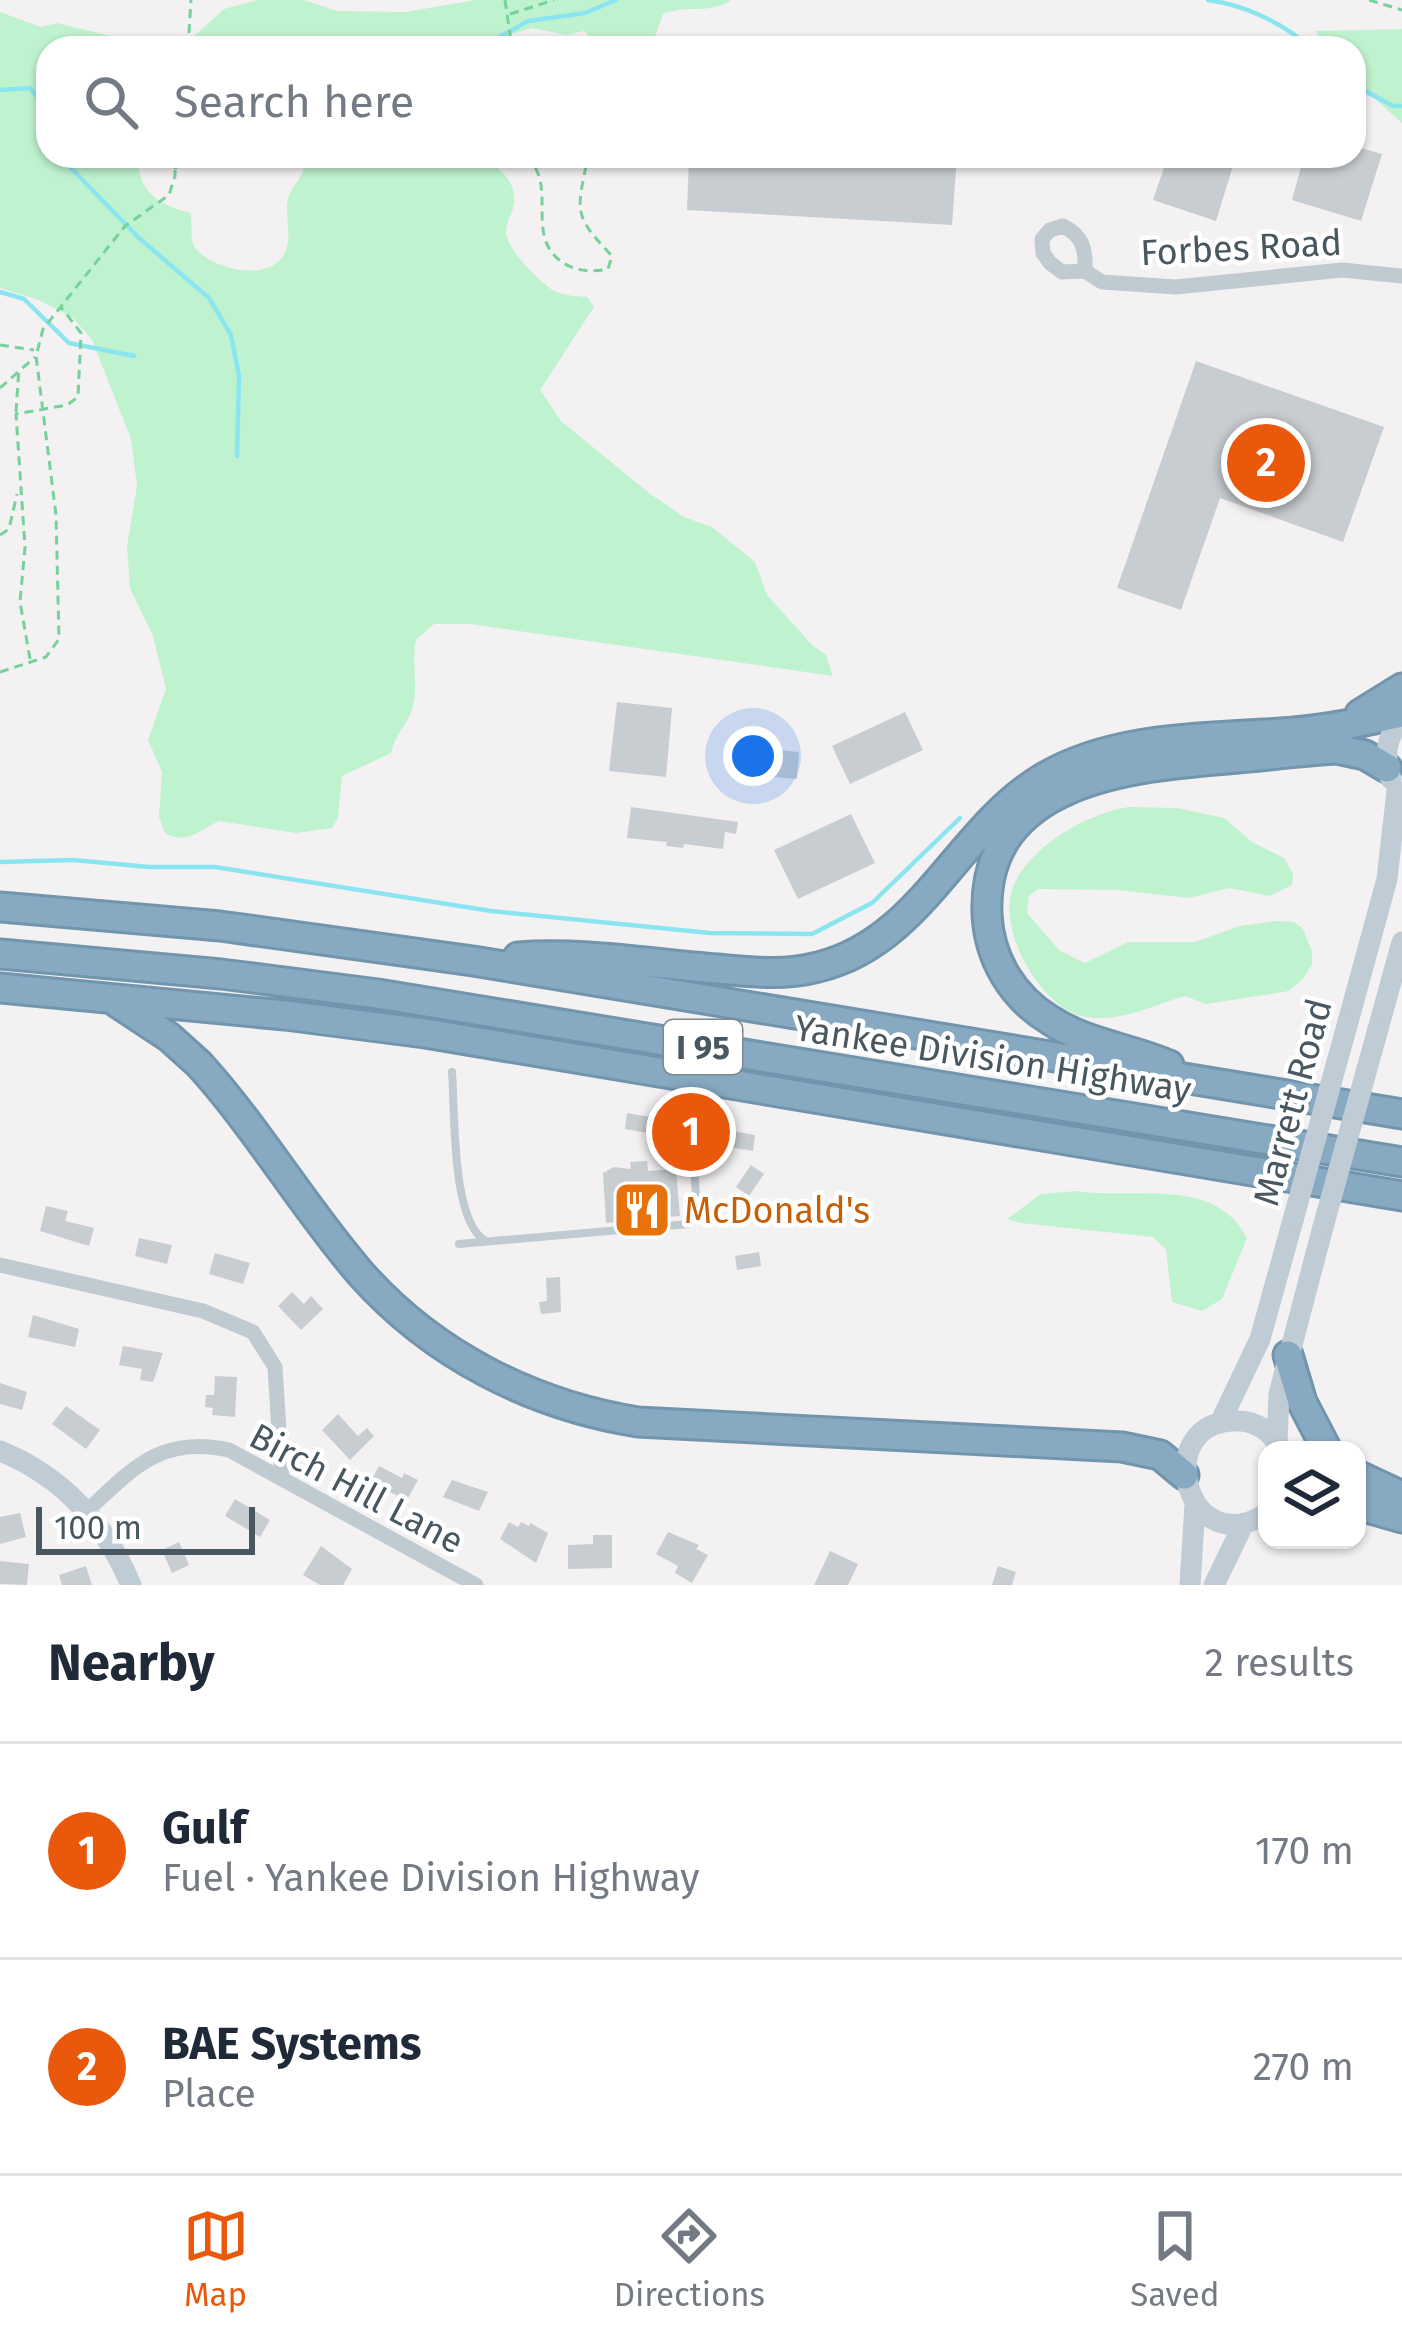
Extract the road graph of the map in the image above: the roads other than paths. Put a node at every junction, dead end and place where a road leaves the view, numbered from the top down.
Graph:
1 (1085, 271) dead end
2 (1402, 276) edge
3 (1402, 688) edge
4 (1402, 716) edge
5 (1324, 729) junction
6 (1396, 785) edge
7 (0, 907) edge
8 (1402, 942) edge
9 (0, 954) edge
10 (473, 961) junction
11 (0, 988) edge
12 (107, 997) junction
13 (452, 1072) dead end
14 (1206, 1082) junction
15 (1402, 1114) edge
16 (693, 1150) dead end
17 (1402, 1162) edge
18 (1402, 1196) edge
19 (491, 1241) junction
20 (459, 1244) dead end
21 (0, 1265) edge
22 (1288, 1355) junction
23 (1220, 1423) junction
24 (1274, 1441) edge
25 (1280, 1441) edge
26 (1322, 1441) edge
27 (0, 1451) edge
28 (1184, 1475) junction
29 (282, 1479) junction
30 (1366, 1479) edge
31 (1402, 1496) edge
32 (1195, 1504) junction
33 (1366, 1508) edge
34 (87, 1510) junction
35 (1258, 1517) edge
36 (1402, 1518) edge
37 (1244, 1523) junction
38 (131, 1585) edge
39 (476, 1585) edge
40 (1190, 1585) edge
41 (1214, 1585) edge

1 - 2 street, Forbes Road
3 - 5 highway
4 - 5 highway
4 - 6 main road, Marrett Road
5 - 10 highway
6 - 14 highway
6 - 23 main road, Marrett Road, bridge
7 - 10 highway, Yankee Division Highway / I 95
8 - 22 main road, Marrett Road, bridge
9 - 17 highway, Yankee Division Highway / I 95
10 - 14 highway, Yankee Division Highway / I 95
11 - 12 highway
12 - 18 highway
12 - 28 highway
13 - 19 lane
14 - 15 highway, Yankee Division Highway / I 95
16 - 19 lane
19 - 20 lane
21 - 29 street
22 - 25 main road, Marrett Road
22 - 26 highway
23 - 24 main road
23 - 28 main road, Marrett Road
27 - 34 main road
28 - 32 main road
29 - 34 street, Birch Hill Lane
29 - 39 street, Birch Hill Lane
30 - 31 highway
32 - 37 main road
32 - 40 main road
33 - 36 highway
34 - 38 main road
35 - 37 main road
37 - 41 main road

